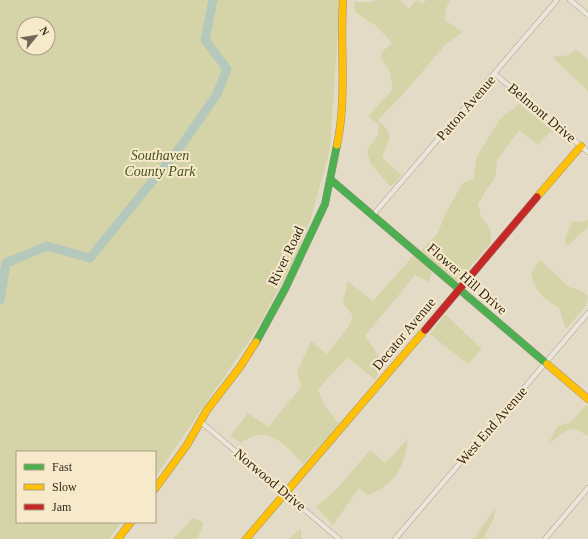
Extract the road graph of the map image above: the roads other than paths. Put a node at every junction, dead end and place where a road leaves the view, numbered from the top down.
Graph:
1 (343, 0) edge
2 (557, 0) edge
3 (570, 0) edge
4 (588, 15) edge
5 (495, 74) junction
6 (581, 146) junction
7 (588, 152) edge
8 (330, 179) junction
9 (373, 215) junction
10 (459, 289) junction
11 (588, 313) edge
12 (546, 363) junction
13 (588, 399) edge
14 (201, 422) junction
15 (156, 488) edge
16 (588, 488) edge
17 (286, 493) junction
18 (130, 523) edge
19 (118, 539) edge
20 (246, 539) edge
21 (340, 539) edge
22 (395, 539) edge
23 (544, 539) edge

1 - 8 street, River Road
2 - 5 street, Patton Avenue
3 - 4 street
5 - 6 street, Belmont Drive
5 - 9 street, Patton Avenue
6 - 7 street, Belmont Drive
6 - 10 street, Decator Avenue
8 - 9 street, Flower Hill Drive
8 - 14 street, River Road
9 - 10 street, Flower Hill Drive
10 - 12 street, Flower Hill Drive
10 - 17 street, Decator Avenue
11 - 12 street, West End Avenue
12 - 13 street, Flower Hill Drive
12 - 22 street, West End Avenue
14 - 15 street, River Road
14 - 17 street, Norwood Drive
16 - 23 street
17 - 20 street, Decator Avenue
17 - 21 street, Norwood Drive
18 - 19 street

